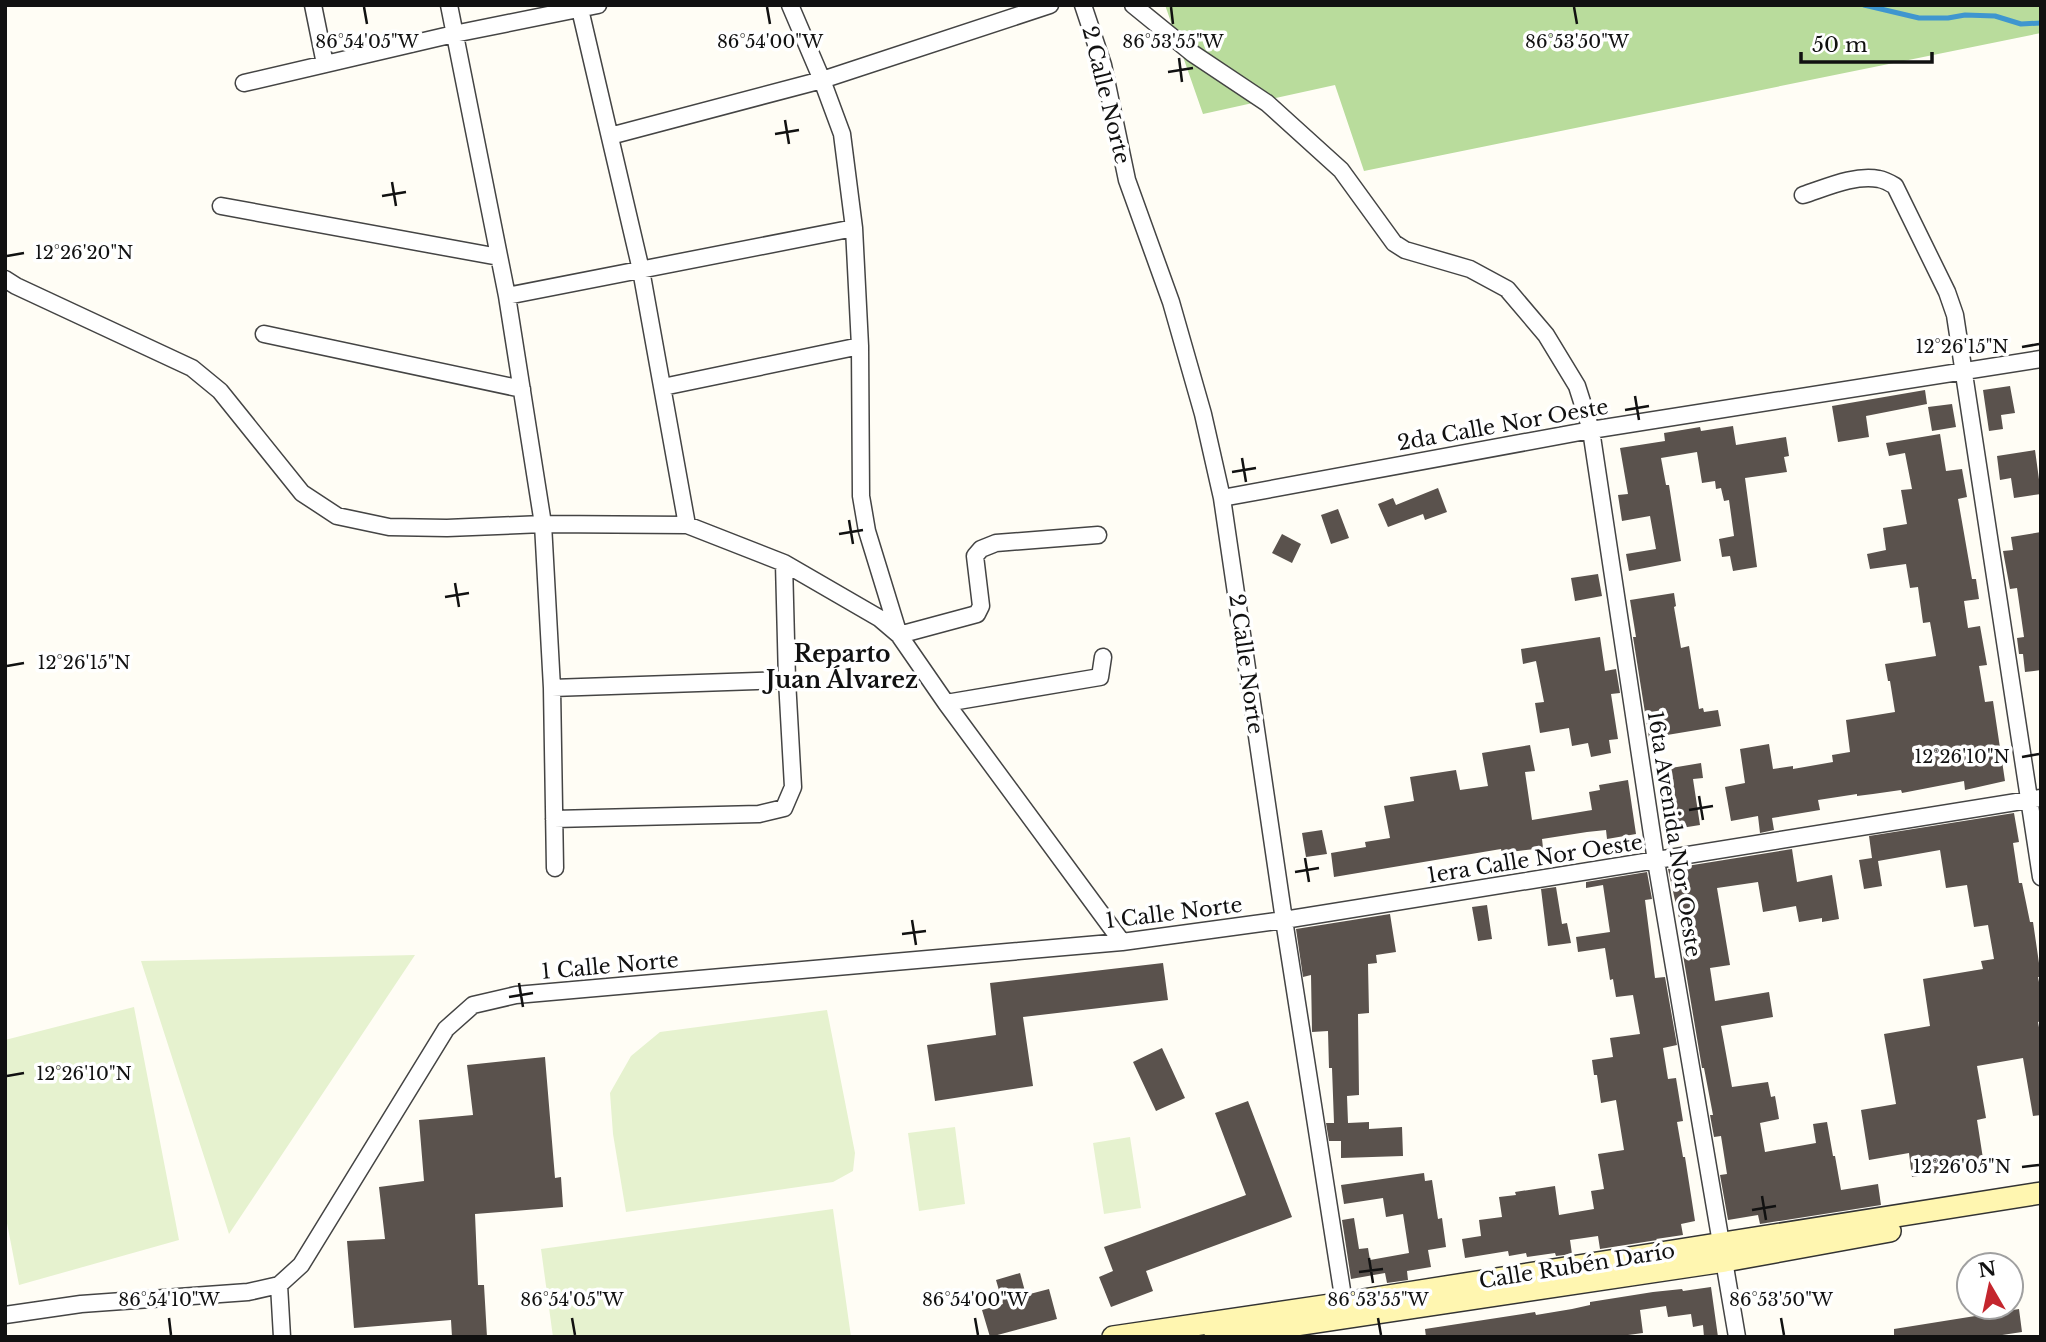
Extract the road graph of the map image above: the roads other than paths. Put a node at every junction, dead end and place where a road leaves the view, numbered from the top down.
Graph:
1 (313, 5) edge
2 (449, 5) edge
3 (598, 5) edge
4 (790, 5) edge
5 (1050, 5) edge
6 (1083, 5) edge
7 (1133, 5) edge
8 (579, 7) edge
9 (454, 34) junction
10 (324, 64) junction
11 (822, 80) junction
12 (244, 83) dead end
13 (610, 136) junction
14 (1803, 195) dead end
15 (221, 206) dead end
16 (854, 228) junction
17 (499, 257) junction
18 (641, 271) junction
19 (5, 279) edge
20 (507, 296) junction
21 (264, 334) dead end
22 (860, 346) junction
23 (2041, 359) edge
24 (1962, 371) junction
25 (663, 387) junction
26 (522, 389) junction
27 (1591, 430) junction
28 (1222, 498) junction
29 (543, 524) junction
30 (687, 524) junction
31 (1098, 535) dead end
32 (784, 563) junction
33 (899, 635) junction
34 (1103, 657) dead end
35 (786, 680) junction
36 (552, 688) junction
37 (946, 703) junction
38 (2035, 799) edge
39 (554, 819) junction
40 (1656, 861) junction
41 (555, 868) dead end
42 (2041, 877) edge
43 (1284, 920) junction
44 (1122, 942) junction
45 (2041, 1193) edge
46 (2041, 1206) edge
47 (1723, 1252) junction
48 (279, 1284) junction
49 (5, 1315) edge
50 (1347, 1319) edge
51 (282, 1337) edge
52 (1113, 1337) edge
53 (1214, 1337) edge
54 (1737, 1337) edge

1 - 10 street
2 - 9 street
3 - 8 street
4 - 11 street
5 - 11 street
6 - 28 street, 2 Calle Norte
7 - 27 street, 16ta Avenida Nor Oeste
8 - 9 street
8 - 13 street
9 - 10 street
9 - 17 street
10 - 12 street
11 - 13 street
11 - 16 street
13 - 18 street
14 - 24 street
15 - 17 street
16 - 18 street
16 - 22 street
17 - 20 street
18 - 20 street
18 - 25 street
19 - 29 street
20 - 26 street
21 - 26 street
22 - 25 street
22 - 33 street
23 - 24 street, 2da Calle Nor Oeste
24 - 27 street, 2da Calle Nor Oeste
24 - 38 street
25 - 30 street
26 - 29 street
27 - 28 street, 2da Calle Nor Oeste
27 - 40 street, 16ta Avenida Nor Oeste
28 - 43 street, 2 Calle Norte
29 - 30 street
29 - 36 street
30 - 32 street
31 - 33 street
32 - 33 street
32 - 35 street
33 - 37 street
34 - 37 street
35 - 36 street
35 - 39 street
36 - 39 street
37 - 44 street
38 - 40 street, 1era Calle Nor Oeste
38 - 42 street
39 - 41 street
40 - 43 street, 1era Calle Nor Oeste
40 - 47 street, 16ta Avenida Nor Oeste
43 - 44 street, 1 Calle Norte
43 - 50 street, 2 Calle Norte
44 - 48 street, 1 Calle Norte
45 - 47 street, Calle Rubén Darío
46 - 47 street, Calle Rubén Darío
47 - 50 street, Calle Rubén Darío
47 - 54 street, 16ta Avenida Nor Oeste
48 - 49 street
48 - 51 street
50 - 52 street, Calle Rubén Darío
50 - 53 street, Calle Rubén Darío

